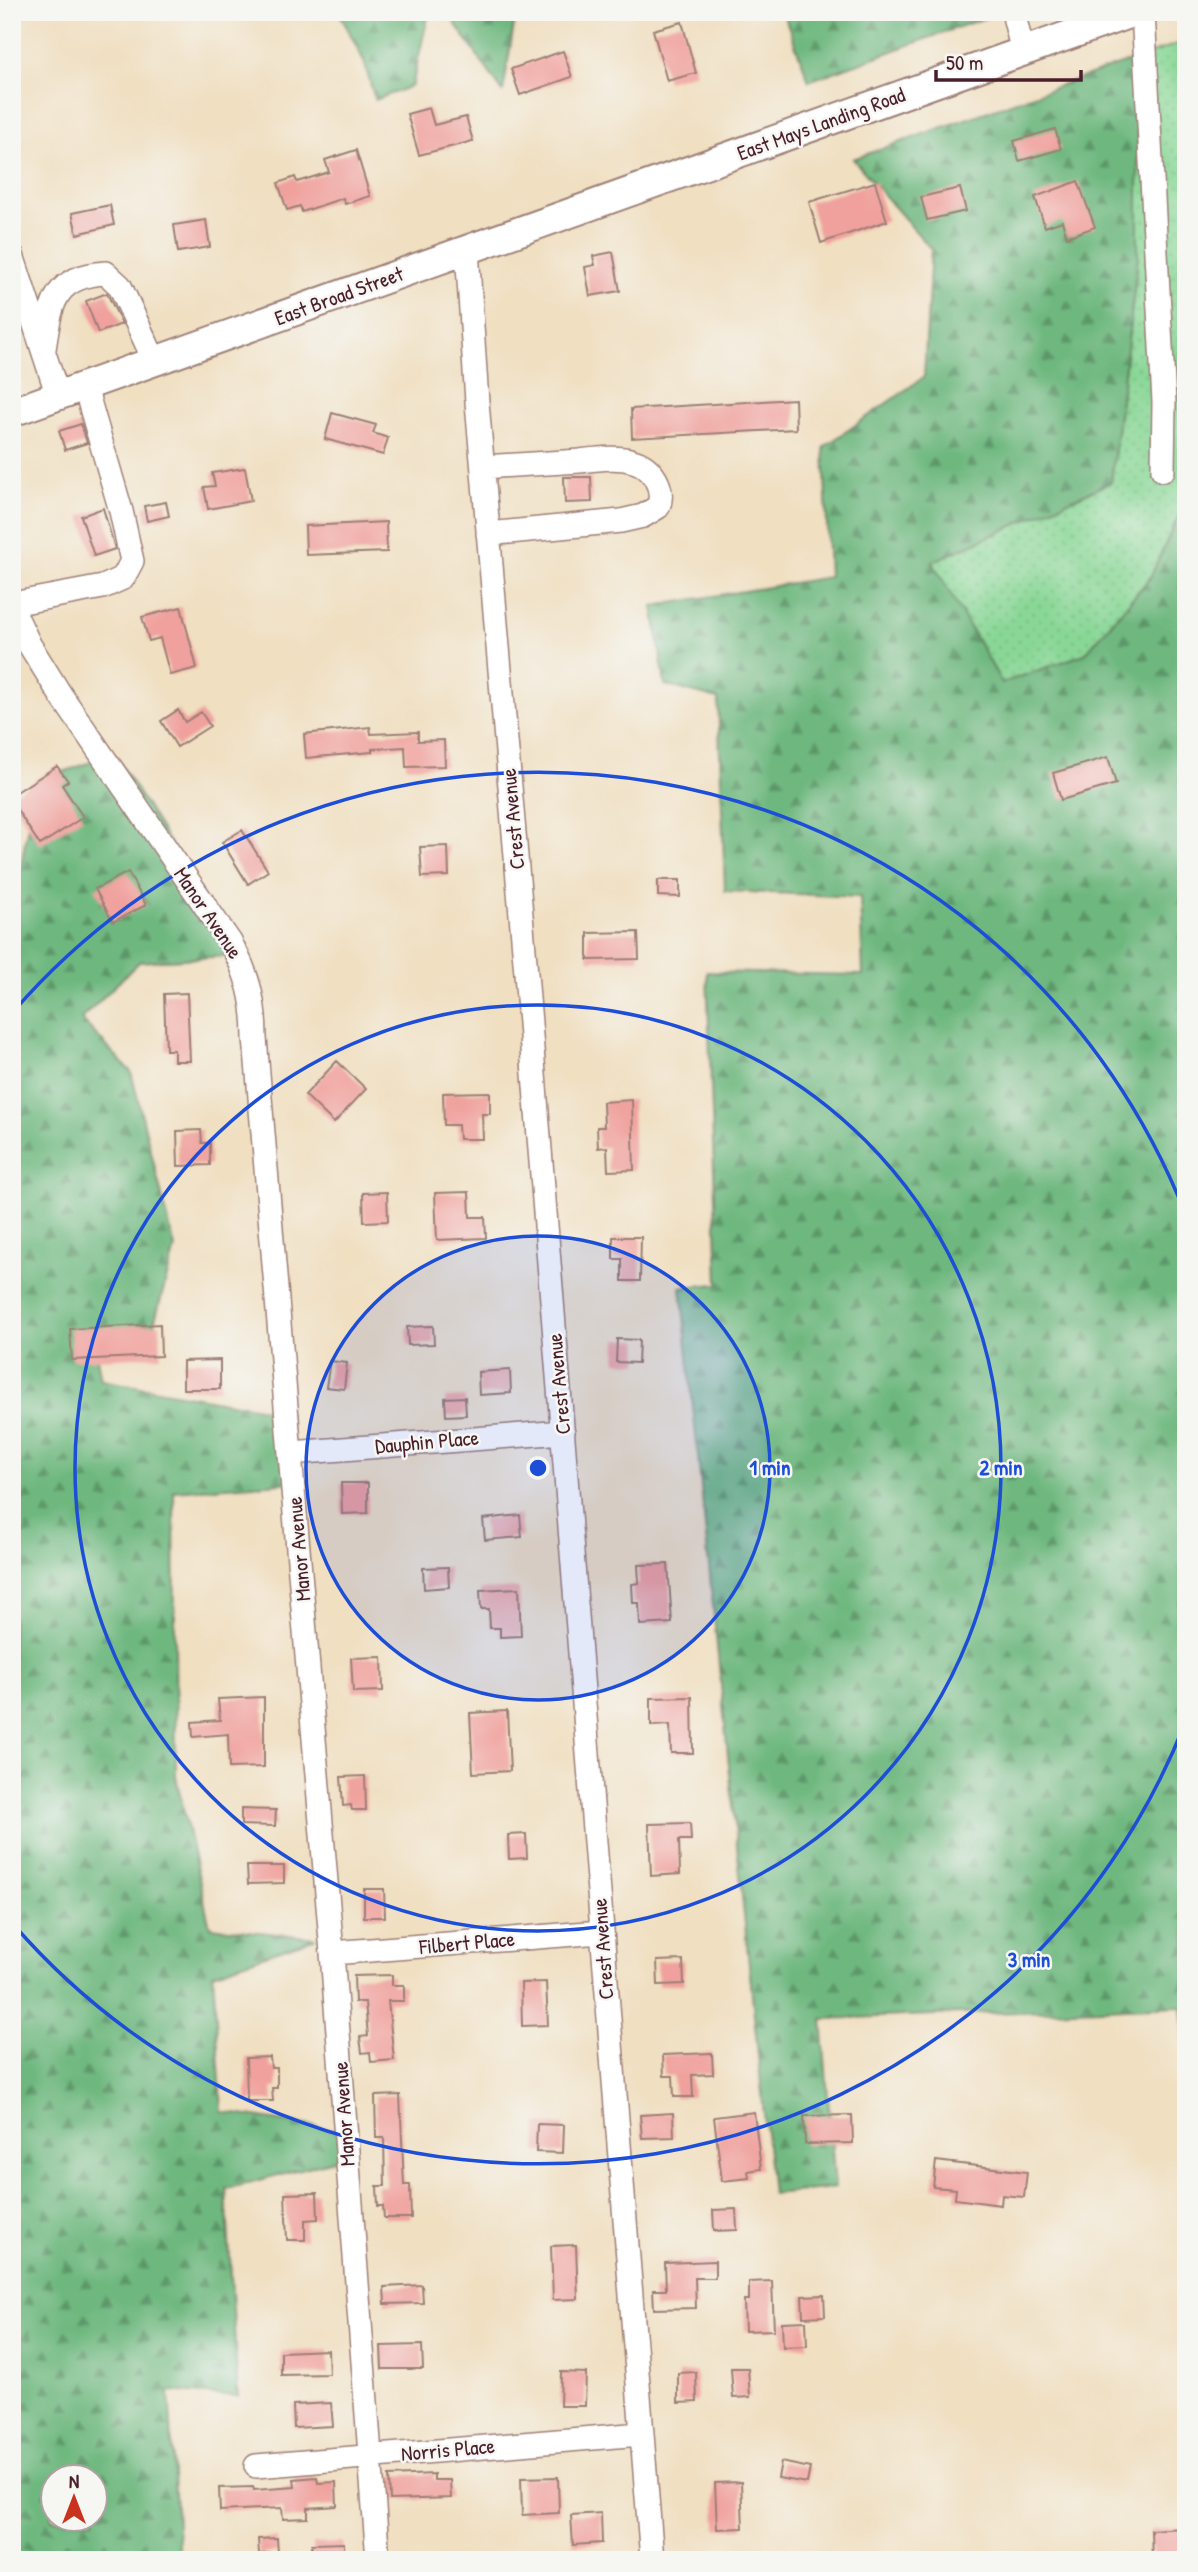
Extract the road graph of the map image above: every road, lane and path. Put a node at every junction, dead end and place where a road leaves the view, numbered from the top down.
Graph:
1 (1013, 12) edge
2 (1134, 12) edge
3 (1143, 12) edge
4 (1023, 52) junction
5 (666, 179) joint
6 (467, 250) junction
7 (12, 255) edge
8 (44, 349) junction
9 (155, 362) junction
10 (85, 387) junction
11 (58, 397) junction
12 (12, 412) edge
13 (483, 467) junction
14 (1163, 470) dead end
15 (488, 534) junction
16 (12, 606) edge
17 (563, 1432) junction
18 (291, 1453) junction
19 (601, 1932) junction
20 (332, 1953) junction
21 (641, 2434) junction
22 (370, 2457) junction
23 (256, 2466) dead end
24 (378, 2560) edge
25 (652, 2560) edge

1 - 4 street
2 - 4 main road, East Mays Landing Road
3 - 14 street
4 - 5 main road, East Mays Landing Road
5 - 6 main road, East Broad Street
6 - 9 main road, East Broad Street
6 - 13 street, Crest Avenue
7 - 8 street
8 - 9 street
8 - 11 street
9 - 10 main road, East Broad Street
10 - 11 main road, East Broad Street
10 - 16 street
11 - 12 main road, East Broad Street
13 - 15 street, Crest Avenue
13 - 15 street
15 - 17 street, Crest Avenue
16 - 18 street, Manor Avenue
17 - 18 street, Dauphin Place
17 - 19 street, Crest Avenue
18 - 20 street, Manor Avenue
19 - 20 street, Filbert Place
19 - 21 street, Crest Avenue
20 - 22 street, Manor Avenue
21 - 22 street, Norris Place
21 - 25 street, Crest Avenue
22 - 23 street, Norris Place
22 - 24 street, Manor Avenue

